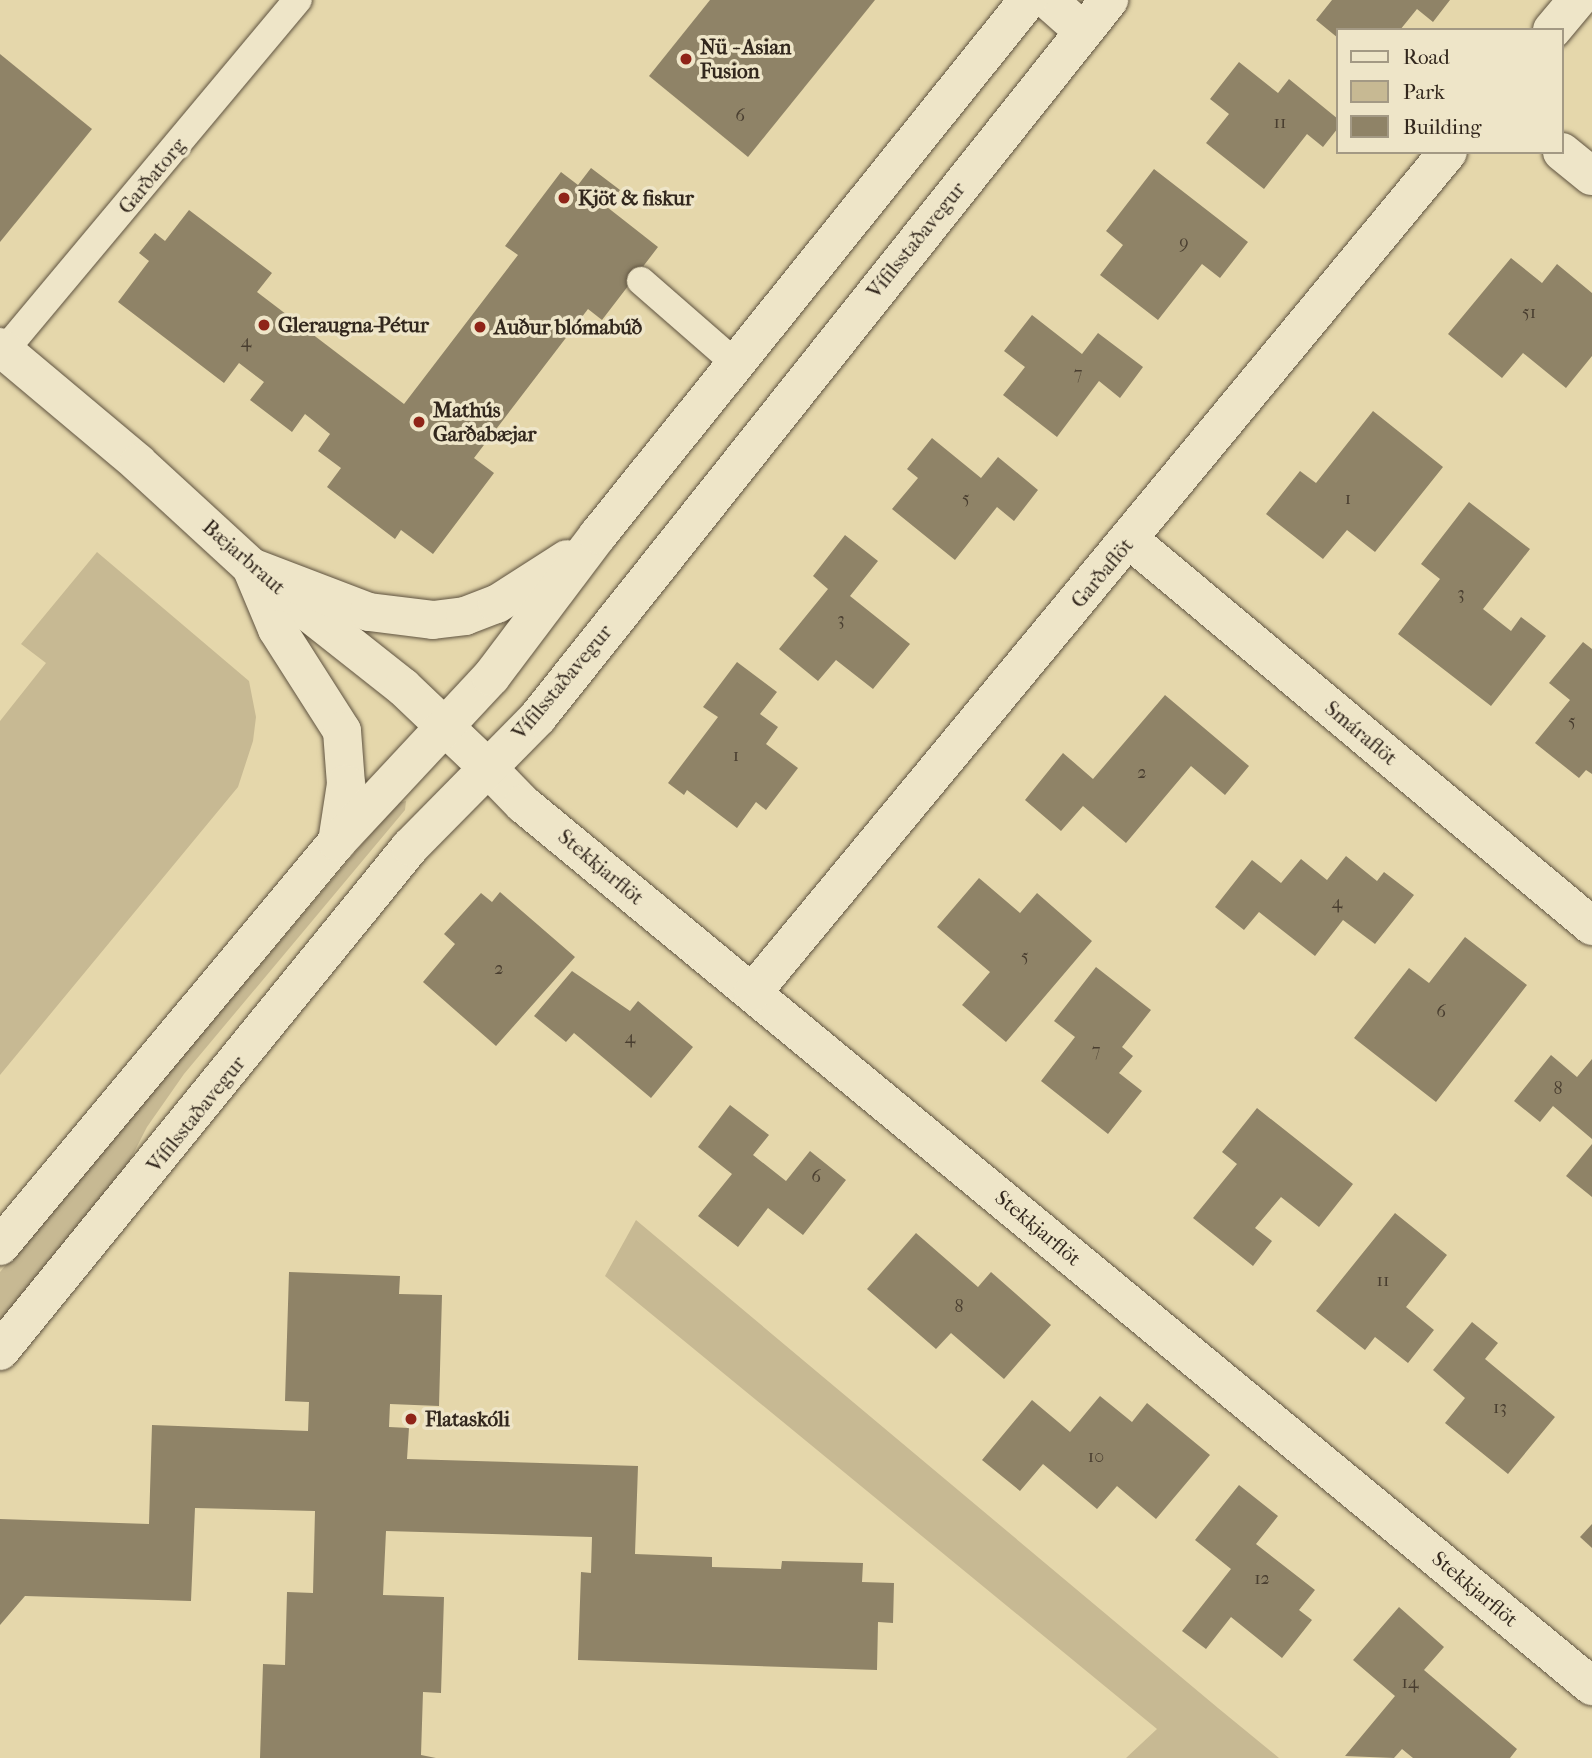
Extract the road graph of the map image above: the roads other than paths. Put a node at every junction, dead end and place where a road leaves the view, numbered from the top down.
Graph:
1 (298, 0) edge
2 (1028, 0) edge
3 (1048, 0) edge
4 (1109, 0) edge
5 (1577, 0) edge
6 (1584, 0) edge
7 (1592, 6) edge
8 (1554, 28) edge
9 (1083, 31) junction
10 (1446, 154) edge
11 (1564, 154) edge
12 (1592, 176) edge
13 (641, 281) dead end
14 (2, 349) edge
15 (736, 364) junction
16 (598, 536) junction
17 (1130, 540) junction
18 (251, 567) junction
19 (445, 725) junction
20 (487, 766) junction
21 (337, 842) junction
22 (1592, 926) edge
23 (753, 992) junction
24 (0, 1246) edge
25 (0, 1351) edge
26 (1592, 1686) edge

1 - 14 lane, Garðatorg
2 - 15 main road
3 - 9 main road
4 - 9 main road, Vífilsstaðavegur
5 - 8 main road
6 - 7 lane
9 - 20 main road, Vífilsstaðavegur
10 - 17 main road, Garðaflöt
11 - 12 main road
13 - 15 lane
14 - 18 main road, Bæjarbraut
15 - 16 main road
16 - 18 main road
16 - 19 main road
17 - 22 main road, Smáraflöt
17 - 23 main road, Garðaflöt
18 - 19 main road, Bæjarbraut
18 - 21 main road
19 - 20 main road, Bæjarbraut
19 - 21 main road
20 - 23 main road, Stekkjarflöt
20 - 25 main road, Vífilsstaðavegur
21 - 24 main road
23 - 26 main road, Stekkjarflöt

